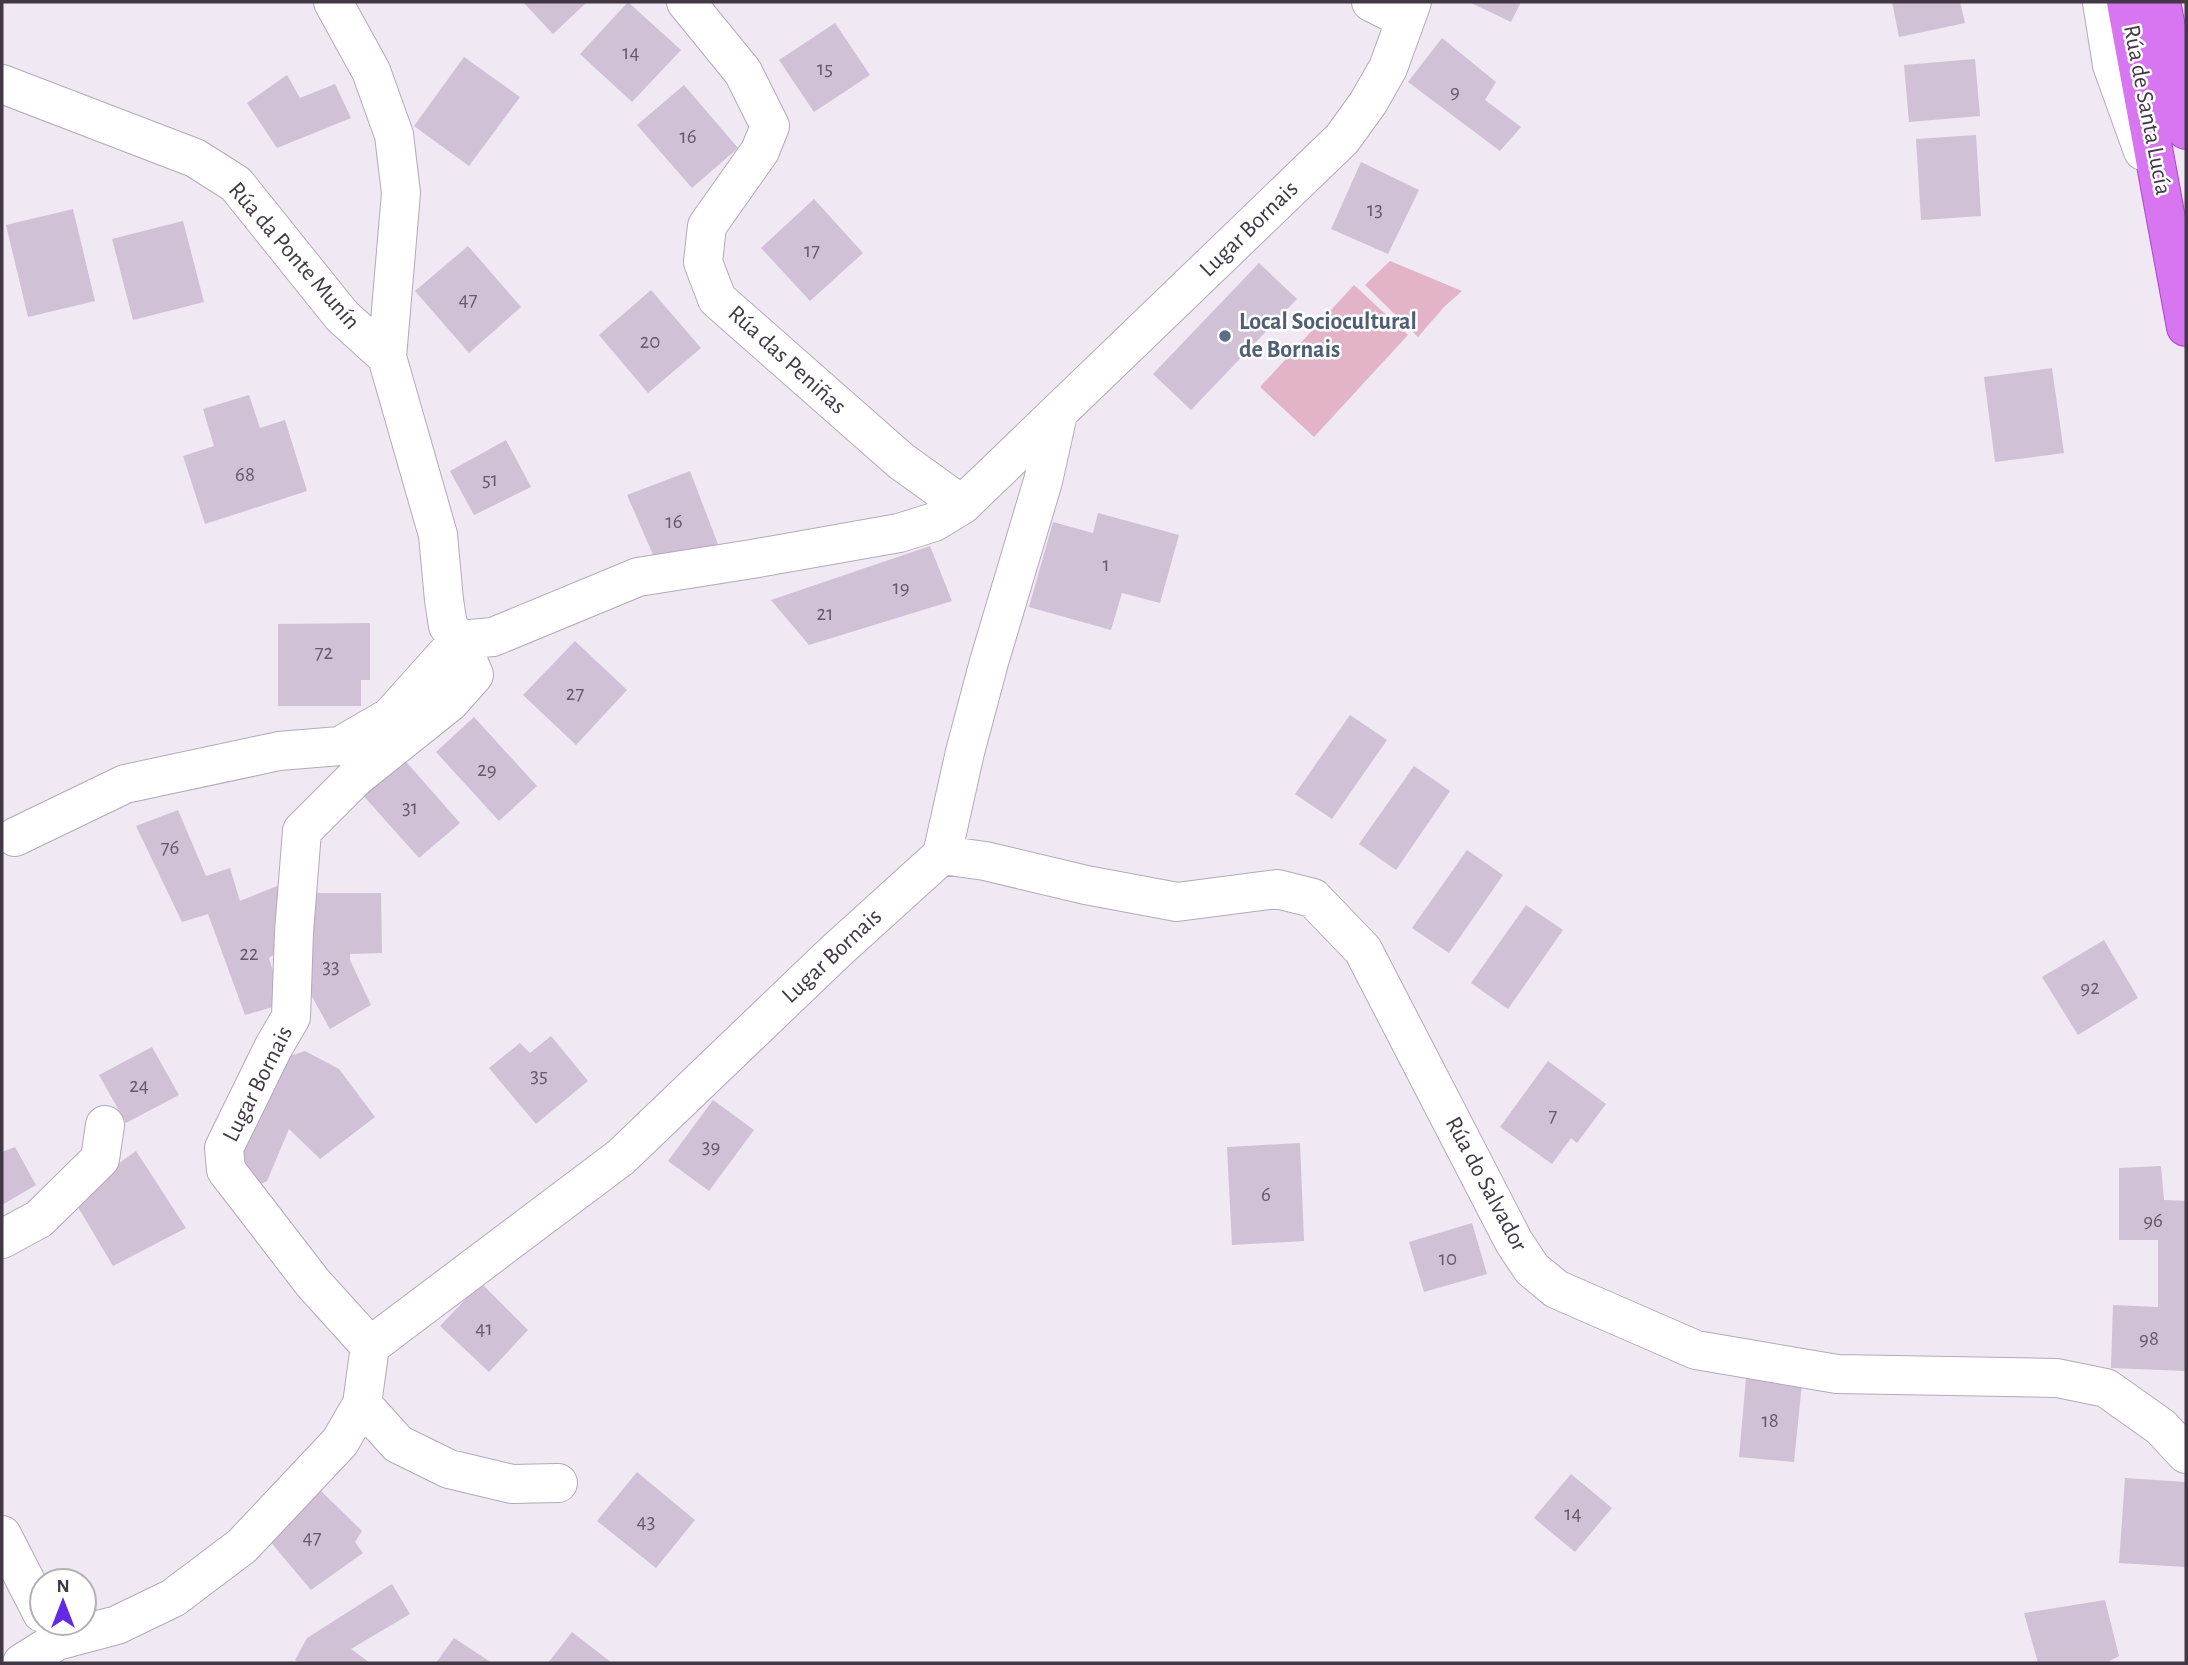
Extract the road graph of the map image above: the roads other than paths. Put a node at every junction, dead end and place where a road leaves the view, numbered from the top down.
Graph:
1 (333, 2) edge
2 (686, 2) edge
3 (1371, 2) edge
4 (2102, 2) edge
5 (2126, 2) edge
6 (2161, 2) edge
7 (1409, 10) edge
8 (2, 84) edge
9 (2186, 130) edge
10 (2167, 219) junction
11 (2186, 327) edge
12 (387, 357) junction
13 (1058, 414) junction
14 (962, 505) junction
15 (459, 640) junction
16 (15, 837) dead end
17 (942, 855) junction
18 (105, 1125) dead end
19 (2, 1239) edge
20 (370, 1346) junction
21 (362, 1404) junction
22 (2186, 1454) edge
23 (558, 1483) dead end
24 (2, 1535) edge
25 (28, 1585) edge
26 (98, 1625) edge
27 (40, 1637) edge
28 (22, 1663) edge

1 - 12 street, Rúa da Ponte Munín
2 - 14 street, Rúa das Peniñas
3 - 7 street, Lugar Bornais
4 - 10 street, Rúa de Santa Lucía
5 - 10 highway, Rúa de Santa Lucía
6 - 9 highway, Rúa de Santa Lucía
7 - 13 street, Lugar Bornais
8 - 12 street, Rúa da Ponte Munín
10 - 11 highway, Rúa de Santa Lucía
12 - 15 street, Rúa da Ponte Munín
13 - 14 street, Lugar Bornais
13 - 17 street
14 - 15 street, Lugar Bornais
15 - 16 street
15 - 20 street, Lugar Bornais
17 - 20 street, Lugar Bornais
17 - 22 street, Rúa do Salvador
18 - 19 street
20 - 21 street
21 - 23 street
21 - 26 street
24 - 25 street
27 - 28 street

